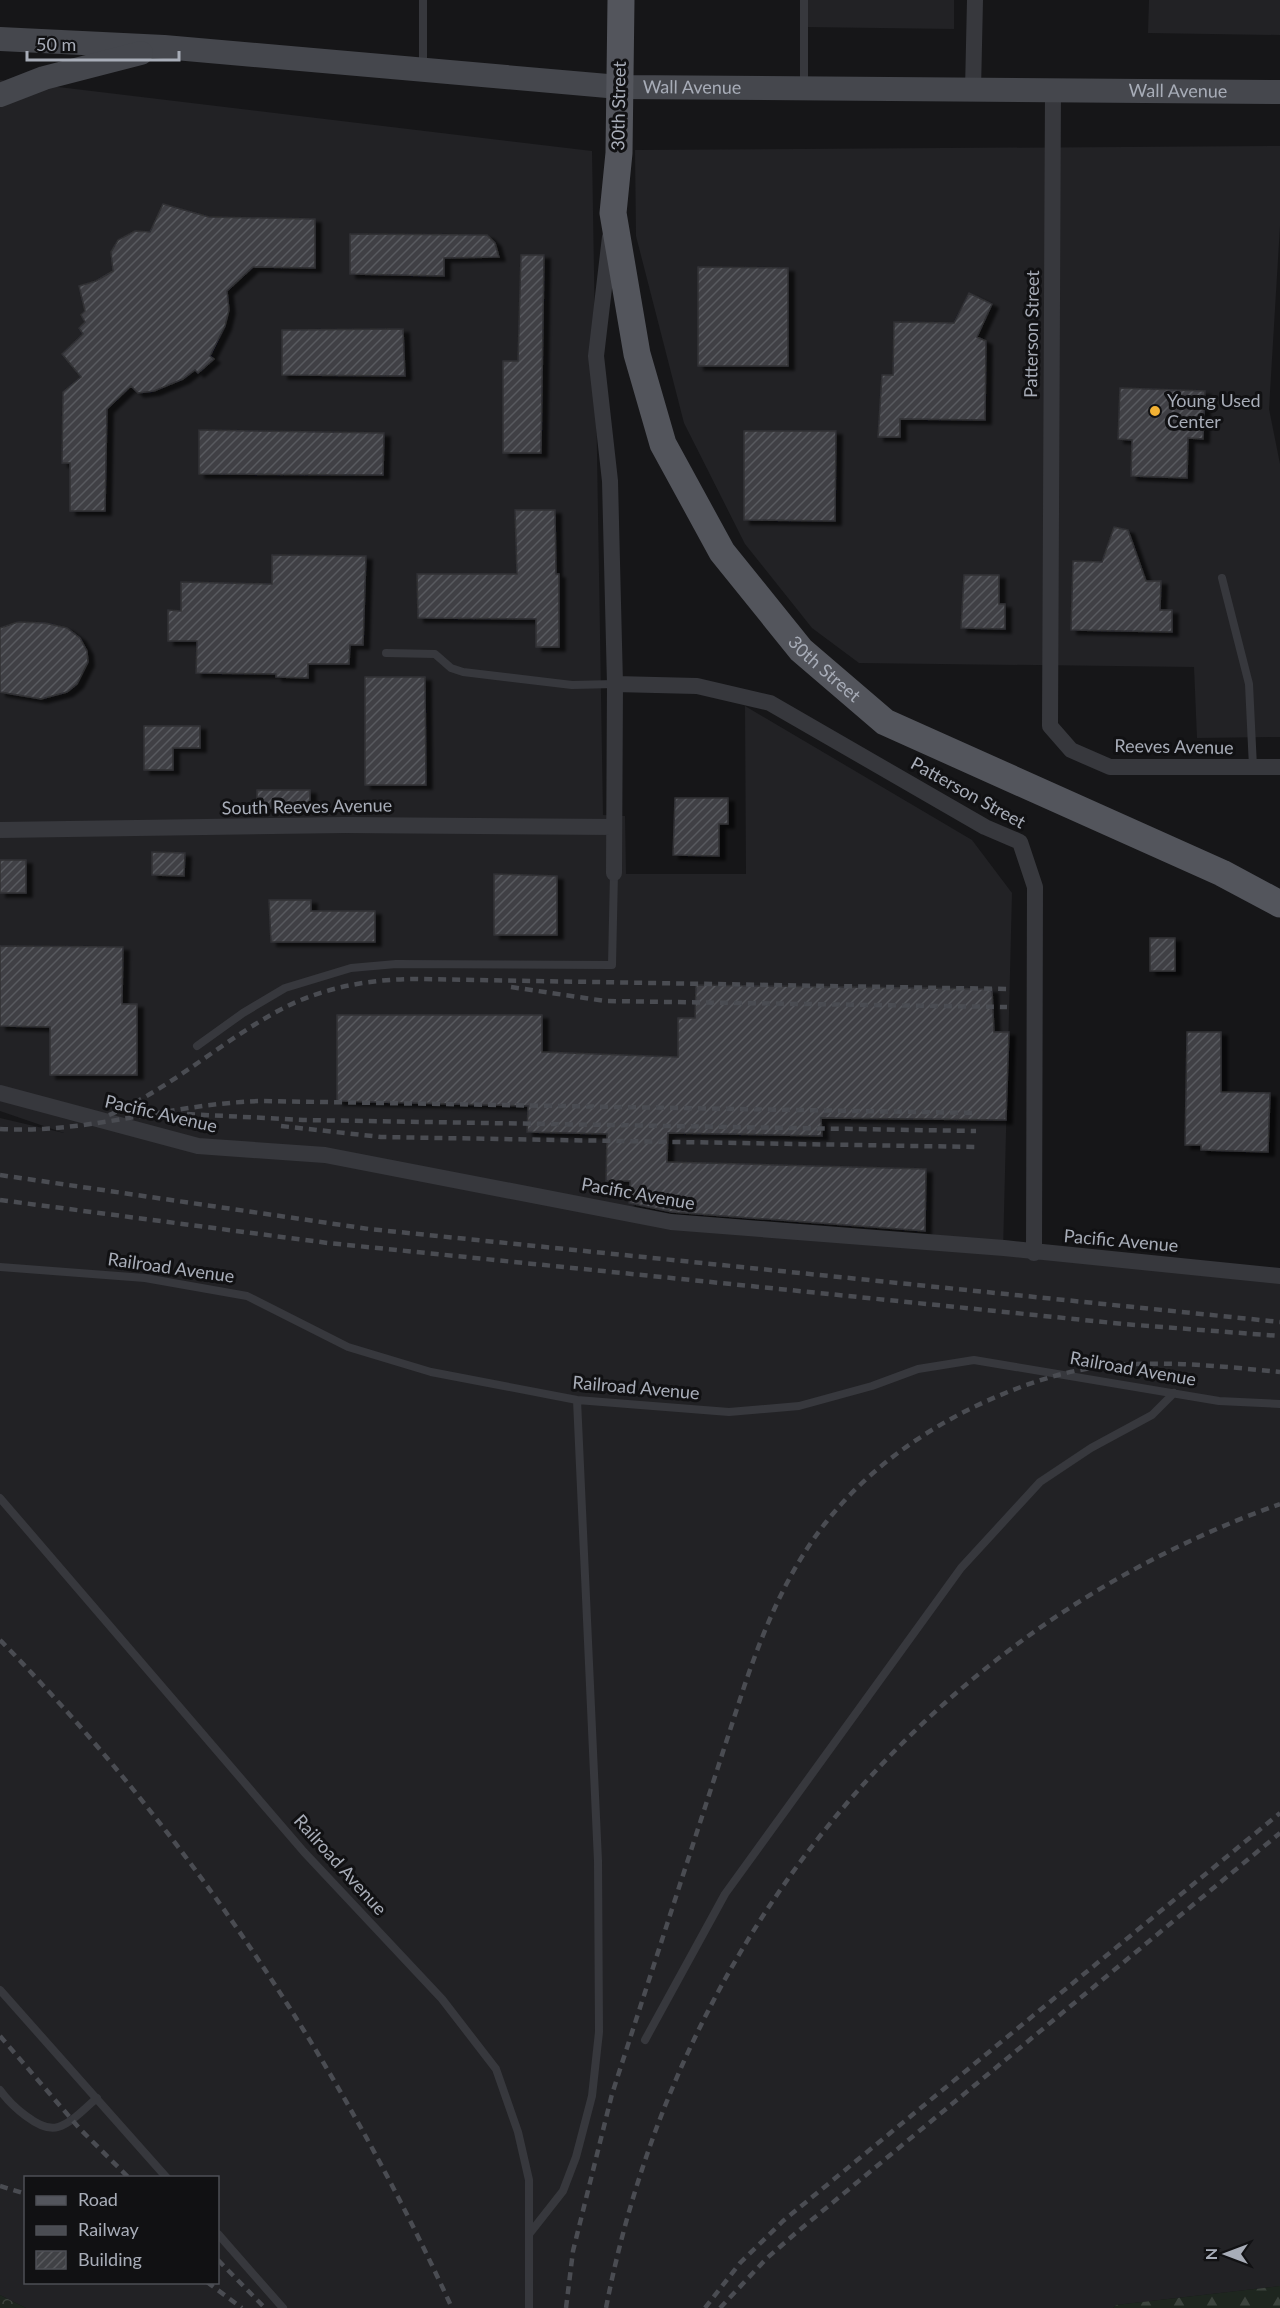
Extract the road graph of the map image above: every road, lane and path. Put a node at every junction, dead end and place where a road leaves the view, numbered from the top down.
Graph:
1 (423, 0) edge
2 (621, 0) edge
3 (804, 0) edge
4 (975, 0) edge
5 (0, 39) edge
6 (164, 47) junction
7 (423, 70) junction
8 (619, 87) junction
9 (804, 89) junction
10 (973, 90) junction
11 (1053, 90) junction
12 (1280, 92) edge
13 (0, 95) edge
14 (613, 213) junction
15 (1222, 578) dead end
16 (386, 653) dead end
17 (615, 684) junction
18 (1071, 750) joint
19 (1253, 767) junction
20 (1280, 767) edge
21 (614, 827) junction
22 (0, 830) edge
23 (614, 873) joint
24 (1280, 904) edge
25 (197, 1046) dead end
26 (0, 1093) edge
27 (1034, 1253) junction
28 (0, 1267) edge
29 (1280, 1276) edge
30 (1174, 1393) junction
31 (577, 1400) junction
32 (1280, 1404) edge
33 (0, 1498) edge
34 (0, 1990) edge
35 (645, 2040) dead end
36 (0, 2090) edge
37 (97, 2098) junction
38 (165, 2176) edge
39 (530, 2234) junction
40 (219, 2235) edge
41 (283, 2308) edge
42 (529, 2308) edge

1 - 7 lane
2 - 8 main road, 30th Street
3 - 9 lane
4 - 10 street
5 - 6 main road, Wall Avenue
6 - 7 main road, Wall Avenue
6 - 13 main road
7 - 8 main road, Wall Avenue
8 - 9 main road, Wall Avenue
8 - 14 main road, 30th Street
9 - 10 main road, Wall Avenue
10 - 11 main road, Wall Avenue
11 - 12 main road, Wall Avenue
11 - 18 street, Patterson Street
14 - 17 street, 30th Street
14 - 24 main road, 30th Street
15 - 19 lane
16 - 17 lane
17 - 21 street, 30th Street
17 - 27 street, Patterson Street
18 - 19 street, Reeves Avenue
19 - 20 street, Reeves Avenue
21 - 22 street, South Reeves Avenue
21 - 23 street, 30th Street
23 - 25 lane
26 - 27 street, Pacific Avenue
27 - 29 street, Pacific Avenue
28 - 31 lane, Railroad Avenue
30 - 31 lane, Railroad Avenue
30 - 32 lane, Railroad Avenue
30 - 35 lane
31 - 39 lane
33 - 39 lane, Railroad Avenue
34 - 37 lane
36 - 37 lane
37 - 38 lane
39 - 42 lane, Railroad Avenue
40 - 41 lane

